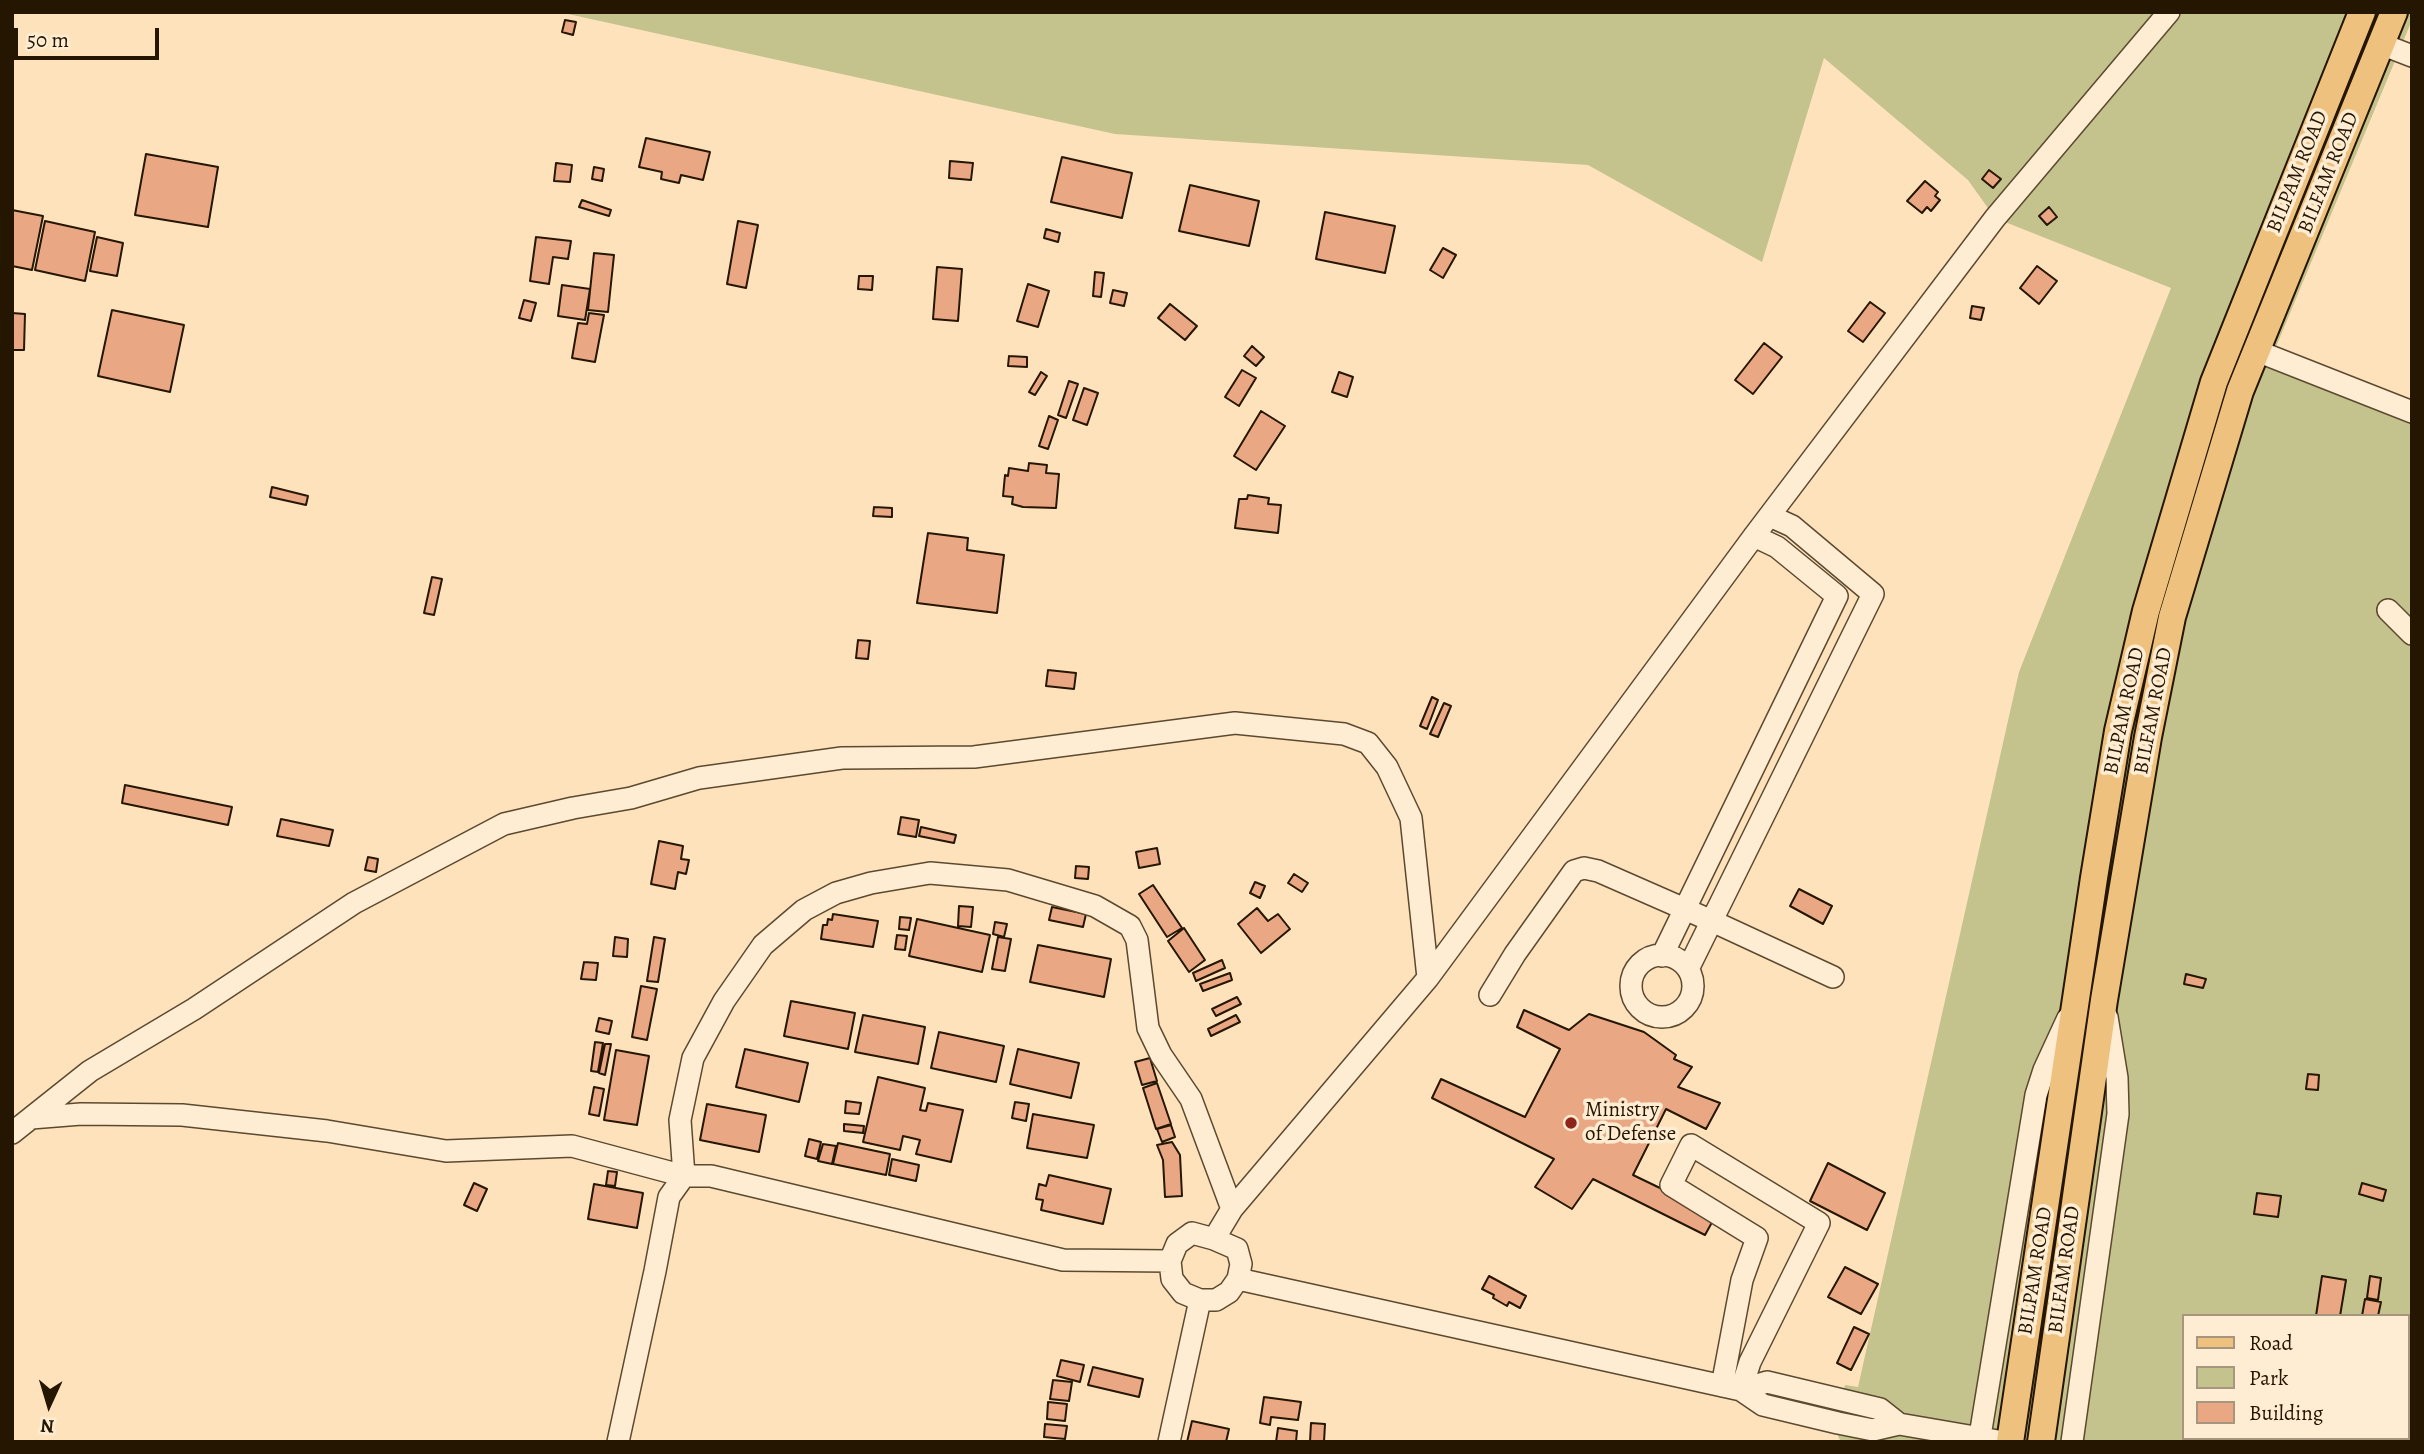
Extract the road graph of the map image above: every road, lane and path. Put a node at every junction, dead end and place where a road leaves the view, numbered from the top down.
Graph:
1 (2169, 12) edge
2 (2362, 12) edge
3 (2394, 12) edge
4 (2381, 44) junction
5 (2412, 56) edge
6 (2257, 351) junction
7 (2412, 412) edge
8 (1770, 516) junction
9 (1754, 536) junction
10 (2388, 610) dead end
11 (2412, 634) edge
12 (1683, 909) junction
13 (1712, 921) junction
14 (1662, 956) junction
15 (1688, 970) junction
16 (1833, 977) dead end
17 (1428, 978) junction
18 (1490, 995) dead end
19 (2077, 997) junction
20 (2104, 1000) junction
21 (31, 1118) junction
22 (12, 1133) edge
23 (684, 1176) junction
24 (1232, 1209) junction
25 (1214, 1239) junction
26 (1170, 1261) junction
27 (1238, 1279) junction
28 (1200, 1300) junction
29 (1731, 1388) junction
30 (1979, 1439) edge
31 (618, 1442) edge
32 (1169, 1442) edge
33 (2004, 1442) edge
34 (2010, 1442) edge
35 (2041, 1442) edge
36 (2072, 1442) edge

1 - 8 street
2 - 19 main road, BILPAM ROAD
3 - 4 main road, BILFAM ROAD
4 - 5 street
4 - 6 main road, BILFAM ROAD
6 - 7 street
6 - 20 main road, BILFAM ROAD
8 - 9 street
8 - 13 street
9 - 12 street
9 - 17 street
10 - 11 street
12 - 13 street
12 - 14 street
12 - 18 street
13 - 15 street
13 - 16 street
14 - 15 street
14 - 15 street
17 - 21 street
17 - 24 street
19 - 30 street
19 - 34 main road, BILPAM ROAD
20 - 35 main road, BILFAM ROAD
20 - 36 street
21 - 22 street
21 - 23 street
23 - 24 street
23 - 26 street
23 - 31 street
24 - 25 street
25 - 26 street
25 - 27 street
26 - 28 street
27 - 28 street
27 - 29 street
28 - 32 street
29 - 29 street
29 - 30 street
30 - 33 street

